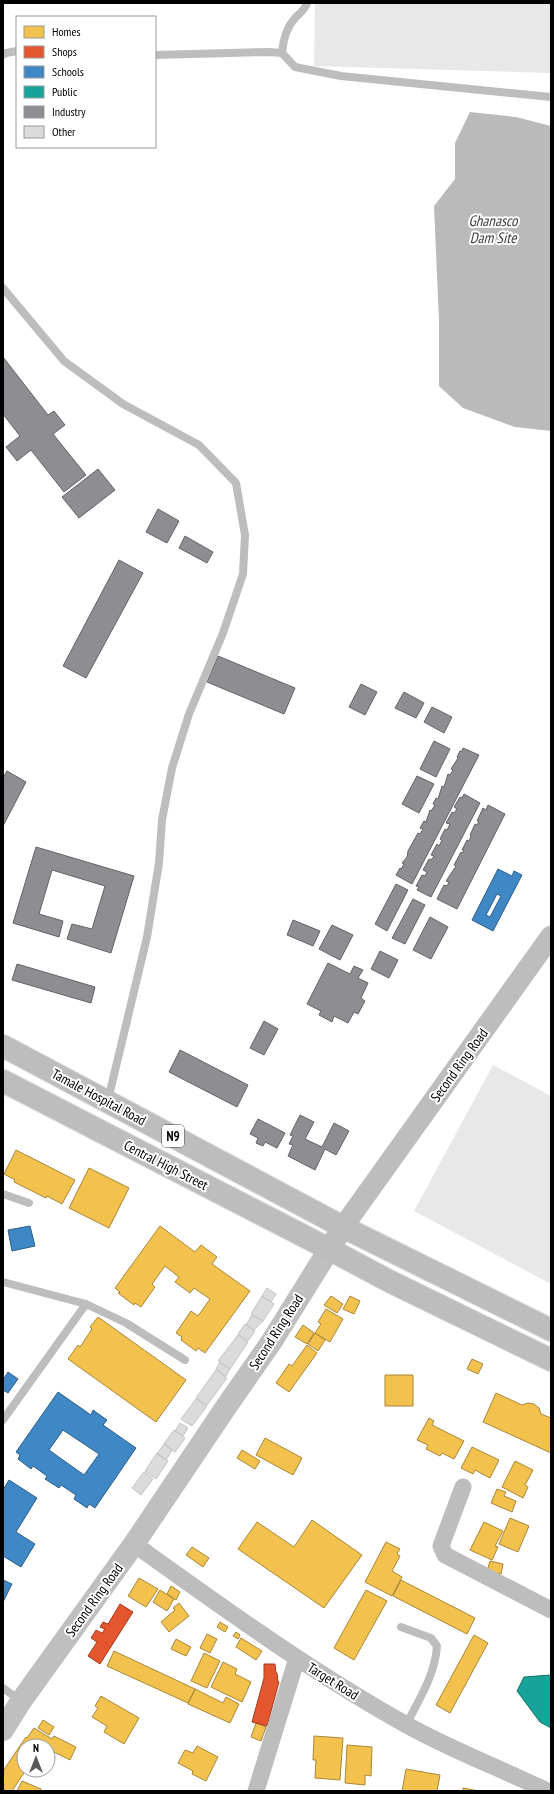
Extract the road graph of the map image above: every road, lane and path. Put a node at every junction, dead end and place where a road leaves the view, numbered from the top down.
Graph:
1 (307, 3) edge
2 (16, 51) edge
3 (282, 53) junction
4 (3, 55) edge
5 (156, 55) edge
6 (551, 97) edge
7 (3, 288) edge
8 (551, 936) edge
9 (3, 1046) edge
10 (3, 1081) edge
11 (108, 1101) junction
12 (3, 1194) edge
13 (28, 1203) dead end
14 (343, 1227) junction
15 (329, 1249) junction
16 (3, 1282) edge
17 (86, 1304) junction
18 (551, 1330) edge
19 (185, 1360) dead end
20 (551, 1360) edge
21 (3, 1420) edge
22 (463, 1487) dead end
23 (134, 1544) junction
24 (551, 1610) edge
25 (401, 1626) dead end
26 (297, 1658) junction
27 (3, 1688) edge
28 (21, 1701) junction
29 (406, 1725) junction
30 (3, 1730) edge
31 (256, 1791) edge
32 (547, 1791) edge

1 - 3 lane
2 - 4 lane
3 - 5 lane
3 - 6 lane
7 - 11 lane
8 - 14 street, Second Ring Road
9 - 11 highway, Tamale Hospital Road / N9
10 - 15 highway, Central High Street / N9
11 - 14 highway, Tamale Hospital Road / N9
12 - 13 lane
14 - 15 main road, Second Ring Road
14 - 18 highway, N9
15 - 20 highway, N9
15 - 23 main road, Second Ring Road
16 - 17 lane
17 - 19 lane
17 - 21 lane
22 - 24 street
23 - 26 street, Target Road
23 - 28 main road, Second Ring Road
25 - 29 lane
26 - 29 street, Target Road
26 - 31 street
27 - 28 lane
28 - 30 main road, Second Ring Road
29 - 32 street, Target Road

